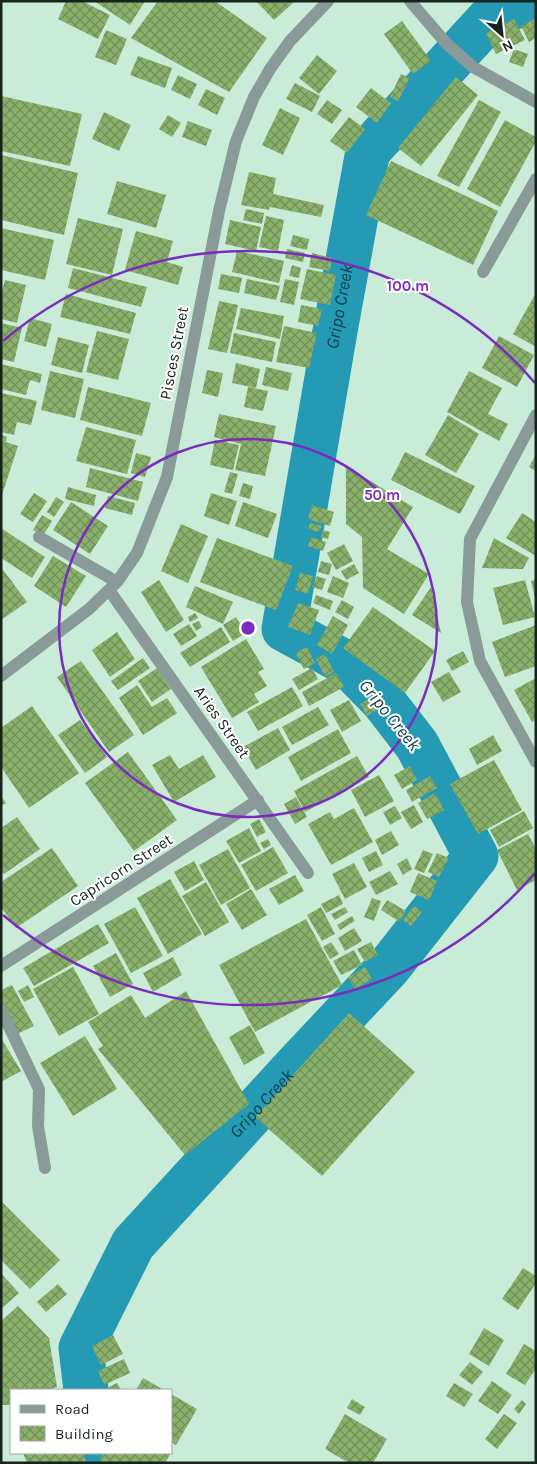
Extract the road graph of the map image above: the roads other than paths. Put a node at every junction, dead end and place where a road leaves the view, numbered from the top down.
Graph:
1 (328, 1) edge
2 (410, 1) edge
3 (536, 102) edge
4 (536, 179) edge
5 (484, 272) dead end
6 (536, 415) edge
7 (39, 538) dead end
8 (113, 586) junction
9 (1, 676) edge
10 (536, 762) edge
11 (258, 800) junction
12 (308, 873) dead end
13 (1, 966) edge
14 (1, 1010) edge
15 (45, 1168) dead end

1 - 8 street, Pisces Street
2 - 3 street
4 - 5 street
6 - 10 street
7 - 8 street, Aries Street
8 - 9 street, Pisces Street
8 - 11 street, Aries Street
11 - 12 street, Aries Street
11 - 13 street, Capricorn Street
14 - 15 street

